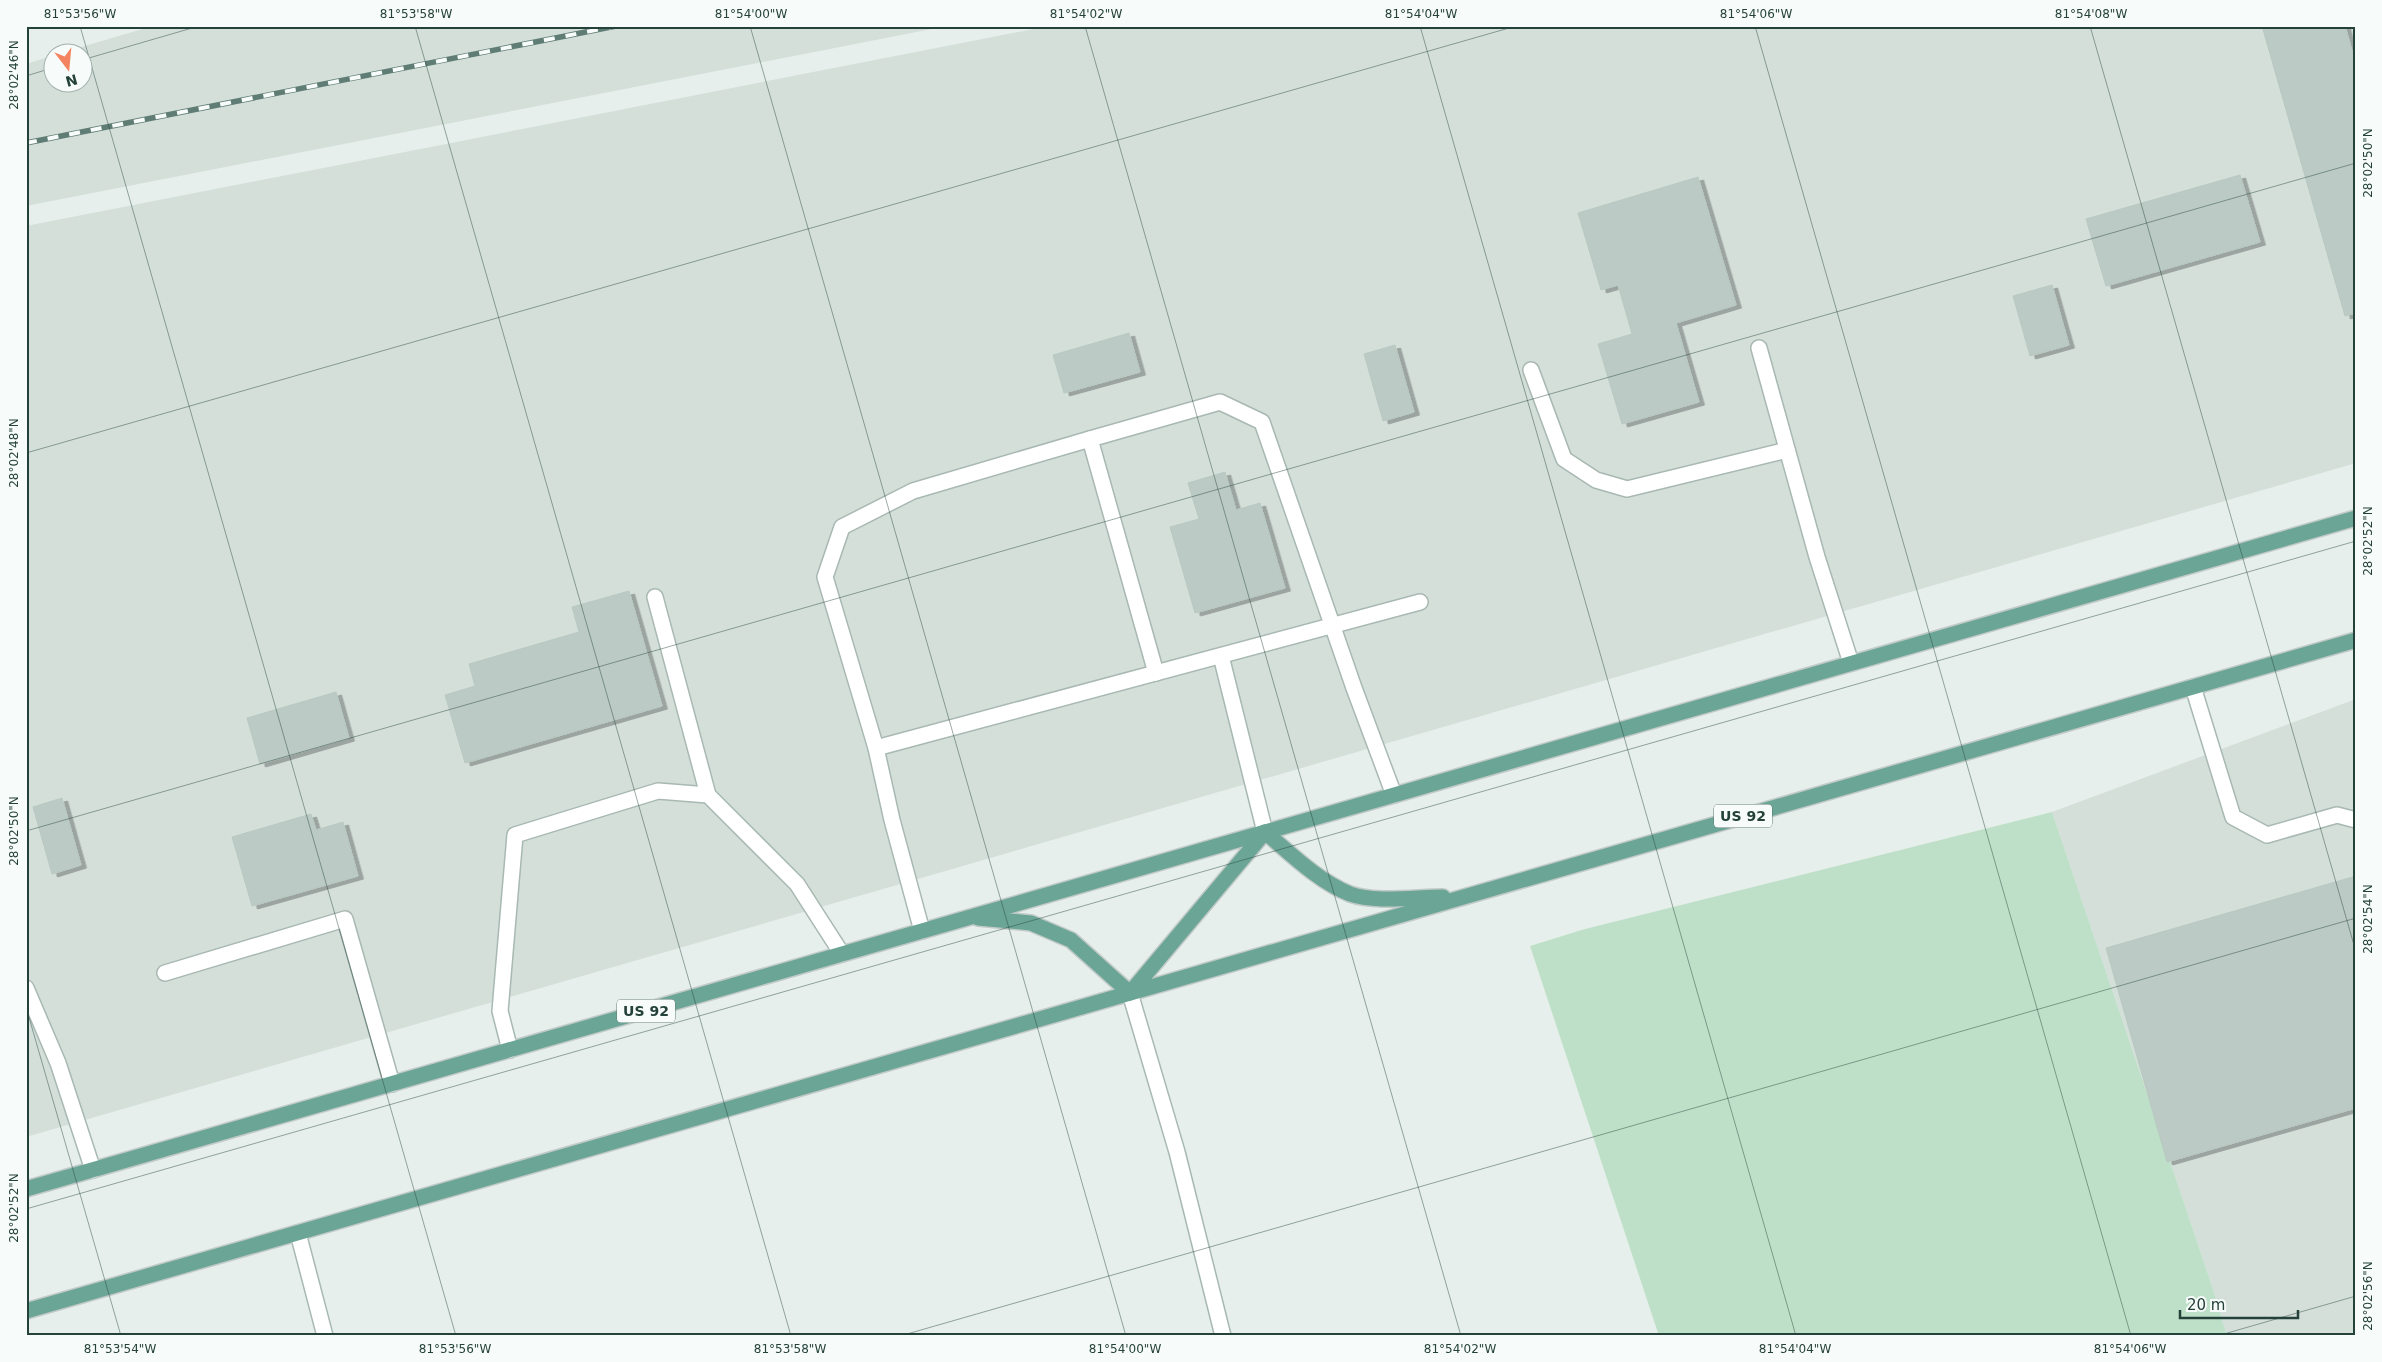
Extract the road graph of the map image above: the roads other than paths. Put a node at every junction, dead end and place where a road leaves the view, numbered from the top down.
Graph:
1 (1758, 348) dead end
2 (1532, 370) dead end
3 (1090, 439) junction
4 (1787, 450) junction
5 (2356, 518) edge
6 (655, 597) dead end
7 (1420, 602) dead end
8 (1333, 626) junction
9 (2356, 640) edge
10 (1221, 656) junction
11 (1851, 663) junction
12 (1156, 673) junction
13 (2193, 687) junction
14 (876, 748) junction
15 (708, 795) junction
16 (1394, 795) junction
17 (2356, 820) edge
18 (1265, 832) junction
19 (1464, 897) junction
20 (969, 918) junction
21 (922, 931) junction
22 (842, 954) junction
23 (165, 973) dead end
24 (26, 988) edge
25 (1130, 993) junction
26 (510, 1050) junction
27 (392, 1084) junction
28 (93, 1170) junction
29 (26, 1189) edge
30 (298, 1233) junction
31 (26, 1311) edge
32 (325, 1336) edge
33 (1224, 1336) edge

1 - 4 lane
2 - 4 lane
3 - 8 lane
3 - 12 lane
3 - 14 lane
4 - 11 lane
5 - 11 main road, US 92
6 - 15 lane
7 - 8 lane
8 - 10 lane
8 - 16 lane
9 - 13 main road, US 92
10 - 12 lane
10 - 18 lane
11 - 16 main road, US 92
12 - 14 lane
13 - 17 lane
13 - 19 main road, US 92
14 - 21 lane
15 - 22 lane
15 - 26 lane
16 - 18 main road, US 92
18 - 19 main road
18 - 20 main road, US 92
18 - 25 main road
19 - 25 main road, US 92
20 - 21 main road, US 92
20 - 25 main road
21 - 22 main road, US 92
22 - 26 main road, US 92
23 - 27 lane
24 - 28 lane
25 - 30 main road, US 92
25 - 33 lane
26 - 27 main road, US 92
27 - 28 main road, US 92
28 - 29 main road, US 92
30 - 31 main road, US 92
30 - 32 lane

